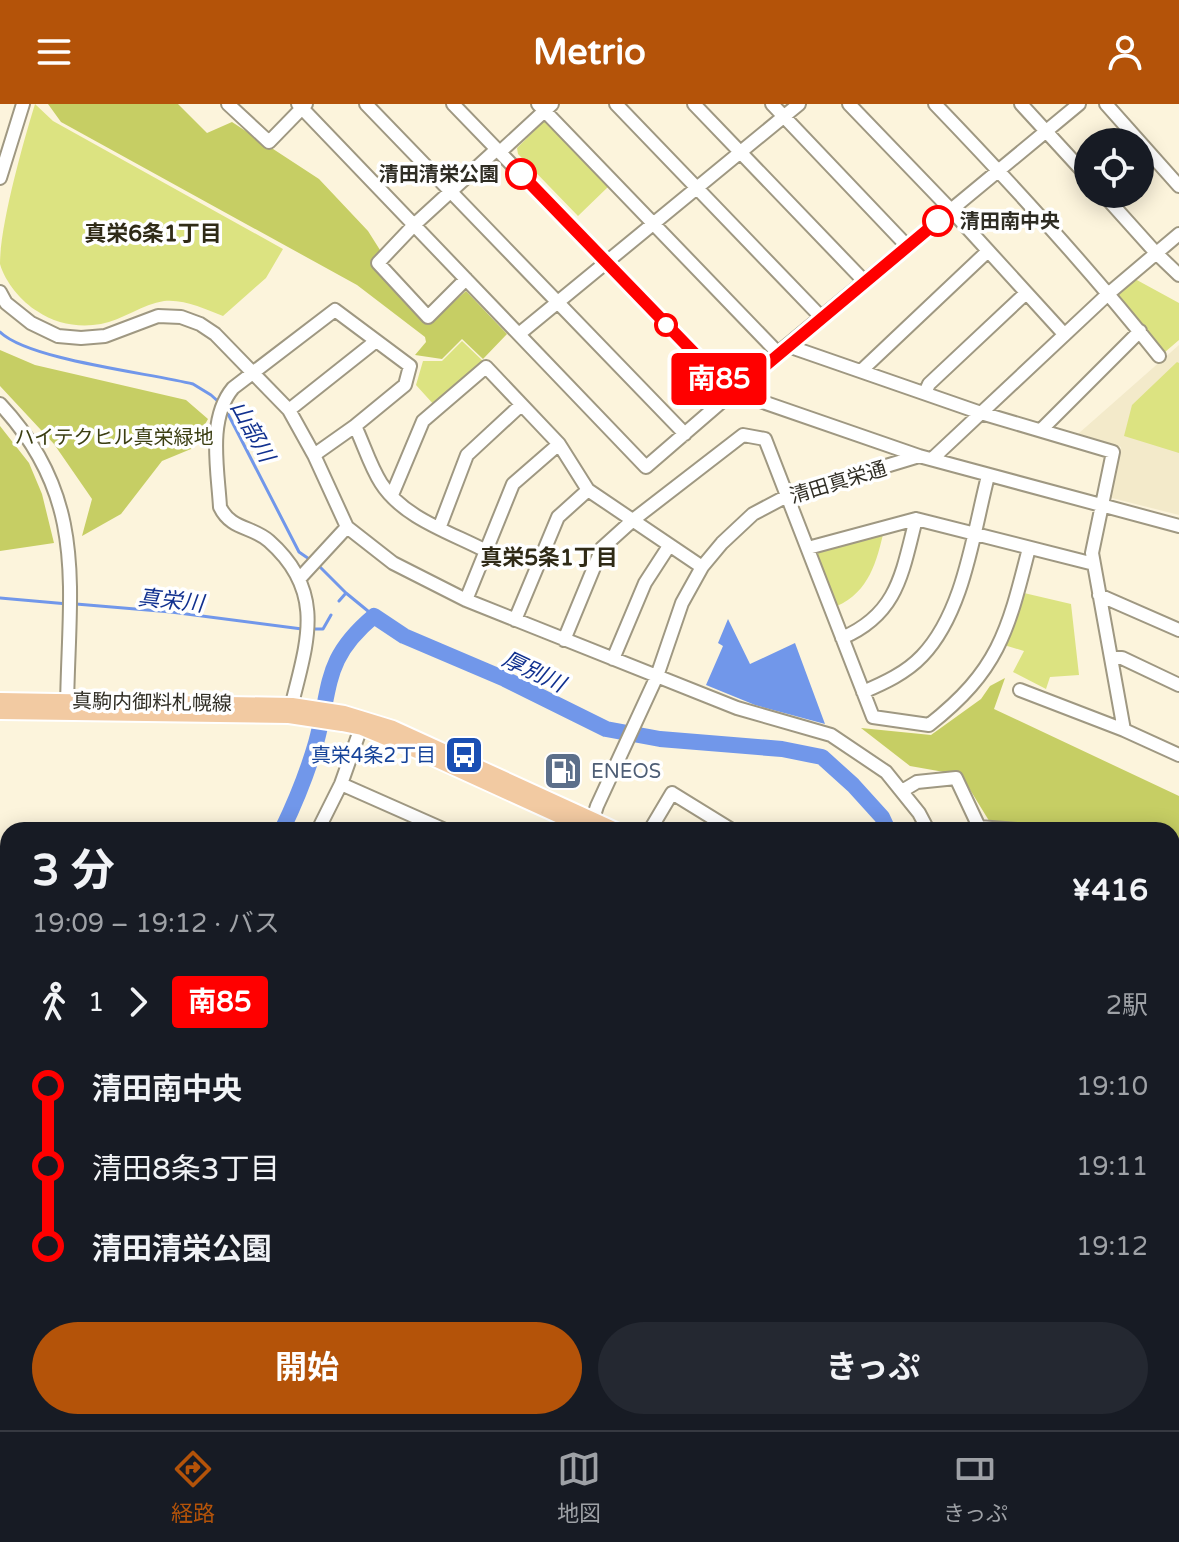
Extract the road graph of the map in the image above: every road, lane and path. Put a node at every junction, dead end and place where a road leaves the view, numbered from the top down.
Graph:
1 (23, 104) edge
2 (228, 104) edge
3 (366, 104) edge
4 (453, 104) edge
5 (616, 104) edge
6 (694, 104) edge
7 (772, 104) edge
8 (799, 104) edge
9 (849, 104) edge
10 (935, 104) edge
11 (1021, 104) edge
12 (1079, 104) edge
13 (1106, 104) edge
14 (302, 105) edge
15 (545, 106) edge
16 (784, 117) junction
17 (1047, 131) junction
18 (498, 151) junction
19 (740, 151) junction
20 (1074, 161) edge
21 (999, 170) junction
22 (0, 178) edge
23 (1179, 186) edge
24 (697, 188) junction
25 (451, 192) junction
26 (1116, 208) edge
27 (951, 210) junction
28 (654, 224) junction
29 (414, 225) junction
30 (1179, 234) edge
31 (908, 247) junction
32 (988, 251) junction
33 (1156, 253) junction
34 (606, 262) junction
35 (1179, 275) edge
36 (466, 279) junction
37 (865, 282) junction
38 (0, 292) edge
39 (1026, 293) junction
40 (1108, 294) junction
41 (558, 301) junction
42 (822, 318) junction
43 (1140, 331) junction
44 (519, 334) junction
45 (1064, 334) junction
46 (376, 341) junction
47 (783, 350) junction
48 (1159, 356) dead end
49 (862, 370) junction
50 (253, 373) junction
51 (734, 392) junction
52 (925, 393) junction
53 (0, 404) edge
54 (521, 405) junction
55 (289, 410) junction
56 (981, 413) junction
57 (355, 426) junction
58 (1042, 429) junction
59 (685, 434) junction
60 (559, 444) junction
61 (314, 455) junction
62 (926, 457) junction
63 (988, 476) junction
64 (588, 490) junction
65 (392, 495) junction
66 (787, 496) junction
67 (1102, 506) junction
68 (916, 519) junction
69 (633, 520) junction
70 (440, 526) junction
71 (1179, 526) edge
72 (347, 527) junction
73 (974, 533) junction
74 (669, 546) junction
75 (808, 548) junction
76 (1029, 548) junction
77 (486, 551) junction
78 (1094, 564) junction
79 (702, 567) junction
80 (303, 576) junction
81 (1099, 595) junction
82 (466, 600) junction
83 (515, 620) junction
84 (1179, 630) edge
85 (842, 638) junction
86 (564, 640) junction
87 (1111, 658) junction
88 (613, 659) junction
89 (657, 676) junction
90 (1179, 685) edge
91 (1020, 690) dead end
92 (863, 692) junction
93 (0, 700) edge
94 (67, 707) junction
95 (297, 711) junction
96 (0, 712) edge
97 (363, 724) junction
98 (1124, 730) junction
99 (1179, 755) edge
100 (341, 784) junction
101 (902, 791) junction
102 (322, 822) edge
103 (427, 822) edge
104 (580, 822) edge
105 (592, 822) edge
106 (655, 822) edge
107 (719, 822) edge
108 (924, 822) edge
109 (977, 822) edge

1 - 22 street
2 - 14 street
3 - 25 street
4 - 18 street
5 - 24 street
6 - 19 street
7 - 16 street
8 - 16 street
9 - 27 street
10 - 21 street
11 - 17 street
12 - 17 street
13 - 23 street
14 - 29 street
15 - 18 street
15 - 28 street
16 - 19 street
16 - 31 street
17 - 20 street
17 - 21 street
18 - 25 street
18 - 34 street
19 - 24 street
19 - 37 street
21 - 27 street
21 - 40 street
24 - 28 street
24 - 42 street
25 - 29 street
25 - 41 street
26 - 33 street
27 - 31 street
27 - 32 street
28 - 34 street
28 - 47 street
29 - 36 street
29 - 36 street
30 - 33 street
31 - 37 street
32 - 39 street
32 - 49 street
33 - 35 street
33 - 40 street
34 - 41 street
34 - 51 street
36 - 44 street
37 - 42 street
38 - 50 street
39 - 45 street
39 - 52 street
40 - 43 street
40 - 45 street
41 - 44 street
41 - 59 street
42 - 47 street
43 - 48 street
43 - 58 street
44 - 59 street
45 - 56 street
46 - 50 street
46 - 55 street
46 - 57 street
47 - 49 street
47 - 51 street
49 - 52 street
50 - 55 street
50 - 80 street
51 - 59 street
51 - 62 street
52 - 56 street
53 - 94 street
54 - 60 street
54 - 65 street
54 - 70 street
55 - 61 street
56 - 58 street
56 - 62 street
57 - 61 street
57 - 65 street
58 - 67 street
60 - 64 street
60 - 77 street
61 - 72 street
62 - 63 street
62 - 66 street, 清田真栄通
63 - 67 street
63 - 73 street
64 - 69 street
64 - 83 street
65 - 70 street
66 - 69 street
66 - 75 street
66 - 79 street, 清田真栄通
67 - 71 street
67 - 78 street
68 - 73 street
68 - 75 street
68 - 85 street
69 - 74 street
69 - 86 street
70 - 77 street
72 - 80 street
72 - 82 street
73 - 76 street
73 - 92 street
74 - 79 street
74 - 88 street
75 - 85 street
76 - 78 street
76 - 92 street
77 - 82 street
78 - 81 street
79 - 89 street, 清田真栄通
80 - 95 street
81 - 84 street
81 - 87 street
82 - 83 street
83 - 86 street
85 - 92 street
86 - 88 street
87 - 90 street
87 - 98 street
88 - 89 street
89 - 101 street
89 - 105 street, 清田真栄通
91 - 98 street
93 - 94 main road, 真駒内御料札幌線
94 - 95 main road, 真駒内御料札幌線
94 - 96 main road, 真駒内御料札幌線
95 - 97 main road, 真駒内御料札幌線
97 - 100 street
97 - 104 main road, 真駒内御料札幌線
98 - 99 street
100 - 102 street
100 - 103 street
101 - 108 street
101 - 109 street
106 - 107 street

